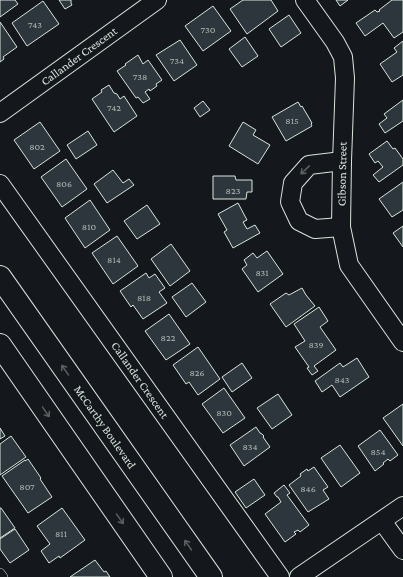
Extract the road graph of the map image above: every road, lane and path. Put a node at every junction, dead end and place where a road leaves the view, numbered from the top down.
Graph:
1 (157, 0) edge
2 (305, 0) edge
3 (0, 113) edge
4 (342, 161) junction
5 (0, 184) edge
6 (341, 227) junction
7 (0, 277) edge
8 (403, 342) edge
9 (0, 345) edge
10 (403, 506) edge
11 (382, 521) junction
12 (403, 550) edge
13 (0, 573) edge
14 (3, 577) edge
15 (161, 577) edge
16 (211, 577) edge
17 (280, 577) edge
18 (299, 577) edge

1 - 3 street, Callander Crescent
2 - 4 street, Gibson Street
4 - 6 street, Gibson Street
4 -> 6 street
5 - 17 street, Callander Crescent
6 - 8 street, Gibson Street
16 -> 7 main road, McCarthy Boulevard
9 -> 15 main road
10 - 11 street
11 - 12 street
11 - 18 street
13 - 14 lane

